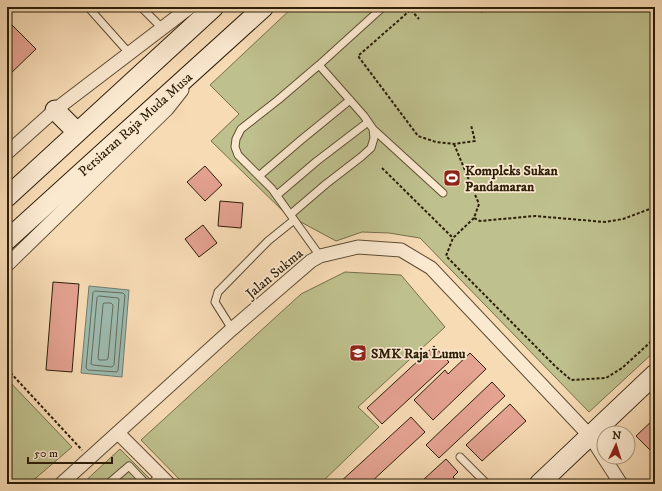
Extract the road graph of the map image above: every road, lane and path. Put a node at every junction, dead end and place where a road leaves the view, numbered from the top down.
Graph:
1 (88, 7) edge
2 (141, 7) edge
3 (190, 7) edge
4 (214, 7) edge
5 (264, 7) edge
6 (383, 7) edge
7 (414, 7) edge
8 (486, 7) edge
9 (411, 10) junction
10 (481, 12) dead end
11 (419, 19) dead end
12 (162, 28) junction
13 (129, 53) junction
14 (319, 65) junction
15 (191, 73) junction
16 (350, 100) junction
17 (55, 110) junction
18 (368, 122) junction
19 (471, 126) dead end
20 (373, 129) junction
21 (77, 132) junction
22 (454, 144) junction
23 (7, 153) edge
24 (382, 168) dead end
25 (259, 176) junction
26 (443, 193) dead end
27 (276, 195) junction
28 (7, 197) edge
29 (655, 207) edge
30 (292, 217) junction
31 (474, 218) junction
32 (453, 238) junction
33 (7, 240) edge
34 (320, 256) junction
35 (7, 266) edge
36 (232, 329) junction
37 (655, 338) edge
38 (7, 369) edge
39 (655, 374) edge
40 (118, 433) junction
41 (590, 436) junction
42 (460, 457) dead end
43 (89, 458) junction
44 (160, 481) edge
45 (143, 483) edge
46 (61, 484) edge
47 (108, 484) edge
48 (486, 484) edge
49 (539, 484) edge
50 (621, 484) edge

1 - 13 lane
2 - 12 lane
3 - 12 street
4 - 21 main road
5 - 15 main road, Persiaran Raja Muda Musa
6 - 14 lane
7 - 9 path
8 - 10 path
9 - 11 path
9 - 22 path
12 - 13 street
13 - 17 street
14 - 16 lane
14 - 25 lane
15 - 33 main road, Persiaran Raja Muda Musa
15 - 35 street
16 - 18 lane
16 - 25 lane
17 - 21 main road
17 - 23 street
18 - 20 lane
18 - 27 lane
19 - 22 path
20 - 26 lane
20 - 30 lane
21 - 28 main road
22 - 31 path
24 - 32 path
25 - 27 lane
27 - 30 lane
29 - 31 path
30 - 34 lane
30 - 36 lane
31 - 32 path
32 - 37 path
34 - 36 street, Jalan Sukma
34 - 41 street, Jalan Sukma
36 - 40 street, Jalan Sukma
38 - 43 path
39 - 41 main road
40 - 43 street, Jalan Sukma
40 - 44 street
41 - 49 main road
41 - 50 street, Jalan Sukma
42 - 48 lane
43 - 46 street, Jalan Sukma
45 - 47 lane

